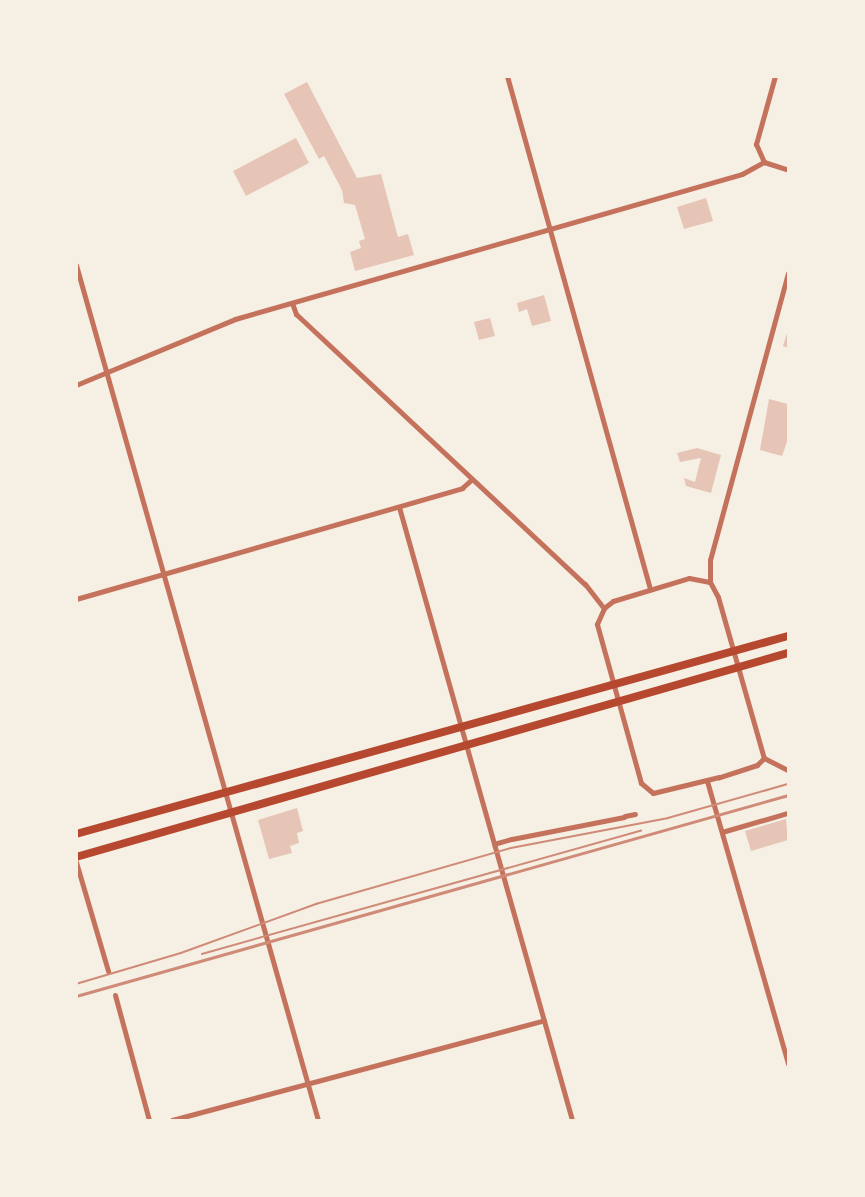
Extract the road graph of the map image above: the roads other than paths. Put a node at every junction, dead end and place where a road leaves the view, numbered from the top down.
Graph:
1 (507, 76) edge
2 (775, 76) edge
3 (764, 162) junction
4 (789, 170) edge
5 (551, 229) junction
6 (76, 265) edge
7 (789, 273) edge
8 (292, 303) junction
9 (107, 372) junction
10 (76, 385) edge
11 (472, 478) junction
12 (399, 507) junction
13 (164, 574) junction
14 (710, 582) junction
15 (650, 589) junction
16 (76, 599) edge
17 (604, 608) junction
18 (789, 636) edge
19 (734, 650) junction
20 (789, 653) edge
21 (740, 668) junction
22 (613, 684) junction
23 (618, 703) junction
24 (461, 725) junction
25 (467, 746) junction
26 (764, 758) junction
27 (789, 770) edge
28 (707, 781) junction
29 (226, 792) junction
30 (232, 813) junction
31 (789, 813) edge
32 (635, 814) dead end
33 (722, 832) junction
34 (76, 834) edge
35 (494, 844) junction
36 (76, 857) edge
37 (76, 862) edge
38 (108, 970) dead end
39 (115, 995) dead end
40 (544, 1020) junction
41 (789, 1064) edge
42 (308, 1083) junction
43 (149, 1120) edge
44 (172, 1120) edge
45 (318, 1120) edge
46 (572, 1120) edge

1 - 5 street
2 - 3 street
3 - 4 street
3 - 5 street
5 - 8 street
5 - 15 street
6 - 9 street
7 - 14 street
8 - 9 street
8 - 11 street
9 - 10 street
9 - 13 street
11 - 12 street
11 - 17 street
12 - 13 street
12 - 24 street
13 - 16 street
13 - 29 street
14 - 15 street
14 - 19 street
15 - 17 street
17 - 22 street
18 - 19 main road
19 - 21 street
19 - 22 main road
20 - 21 main road
21 - 23 main road
21 - 26 street
22 - 23 street
22 - 24 main road
23 - 25 main road
23 - 28 street
24 - 25 street
24 - 29 main road
25 - 30 main road
25 - 35 street
26 - 27 street
26 - 28 street
28 - 33 street
29 - 30 street
29 - 34 main road
30 - 36 main road
30 - 42 street
31 - 33 street
32 - 35 street
33 - 41 street
35 - 40 street
37 - 38 street
39 - 43 street
40 - 42 street
40 - 46 street
42 - 44 street
42 - 45 street

